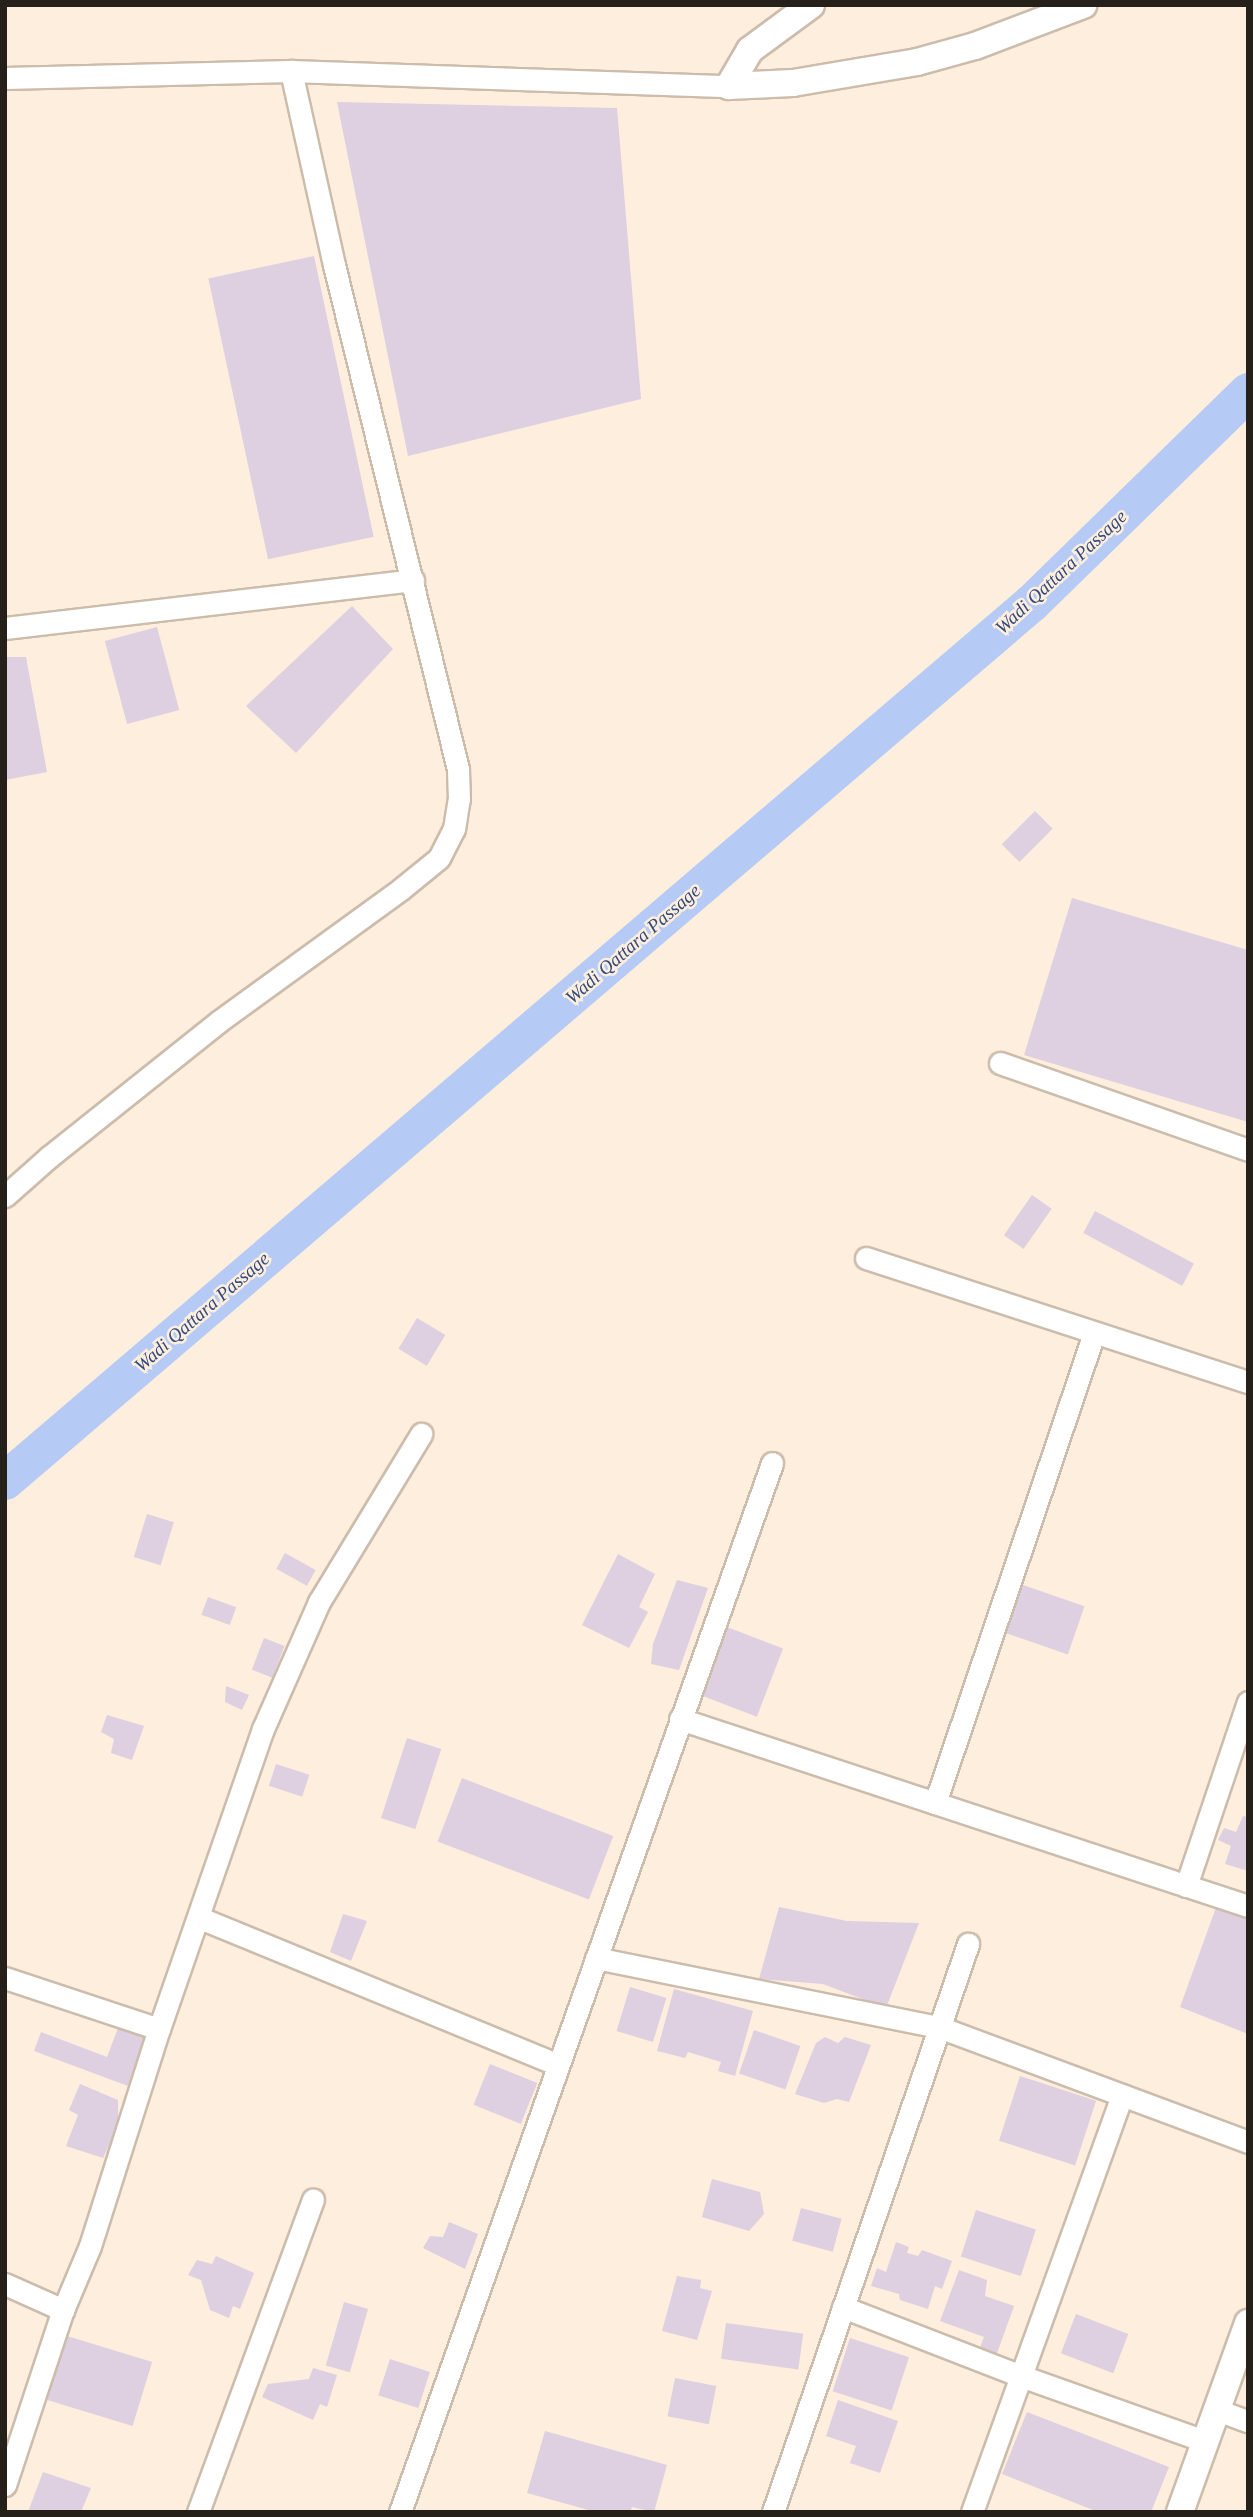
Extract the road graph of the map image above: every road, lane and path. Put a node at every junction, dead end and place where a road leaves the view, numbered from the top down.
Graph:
1 (811, 5) edge
2 (1083, 5) edge
3 (291, 71) junction
4 (5, 78) edge
5 (729, 86) junction
6 (413, 580) junction
7 (5, 628) edge
8 (1000, 1063) dead end
9 (1248, 1150) edge
10 (5, 1196) edge
11 (866, 1258) dead end
12 (1094, 1332) junction
13 (1248, 1382) edge
14 (421, 1434) dead end
15 (772, 1463) dead end
16 (1248, 1702) edge
17 (680, 1719) junction
18 (935, 1803) junction
19 (1186, 1886) junction
20 (1248, 1906) edge
21 (200, 1918) junction
22 (968, 1944) dead end
23 (596, 1958) junction
24 (5, 1978) edge
25 (939, 2027) junction
26 (159, 2029) junction
27 (558, 2065) junction
28 (1122, 2095) junction
29 (1248, 2142) edge
30 (313, 2200) dead end
31 (5, 2284) edge
32 (843, 2307) junction
33 (63, 2310) junction
34 (1248, 2323) edge
35 (1021, 2376) junction
36 (1217, 2410) junction
37 (1248, 2421) edge
38 (1205, 2441) junction
39 (5, 2485) edge
40 (198, 2512) edge
41 (400, 2512) edge
42 (773, 2512) edge
43 (972, 2512) edge
44 (1180, 2512) edge

1 - 5 street
2 - 5 street
3 - 4 street
3 - 5 street
3 - 6 street
6 - 7 street
6 - 10 street
8 - 9 street
11 - 12 street
12 - 13 street
12 - 18 street
14 - 21 street
15 - 17 street
16 - 19 street
17 - 18 street
17 - 23 street
18 - 19 street
19 - 20 street
21 - 26 street
21 - 27 street
22 - 25 street
23 - 25 street
23 - 27 street
24 - 26 street
25 - 28 street
25 - 32 street
26 - 33 street
27 - 41 street
28 - 29 street
28 - 35 street
30 - 40 street
31 - 33 street
32 - 35 street
32 - 42 street
33 - 39 street
34 - 36 street
35 - 38 street
35 - 43 street
36 - 37 street
36 - 38 street
38 - 44 street

